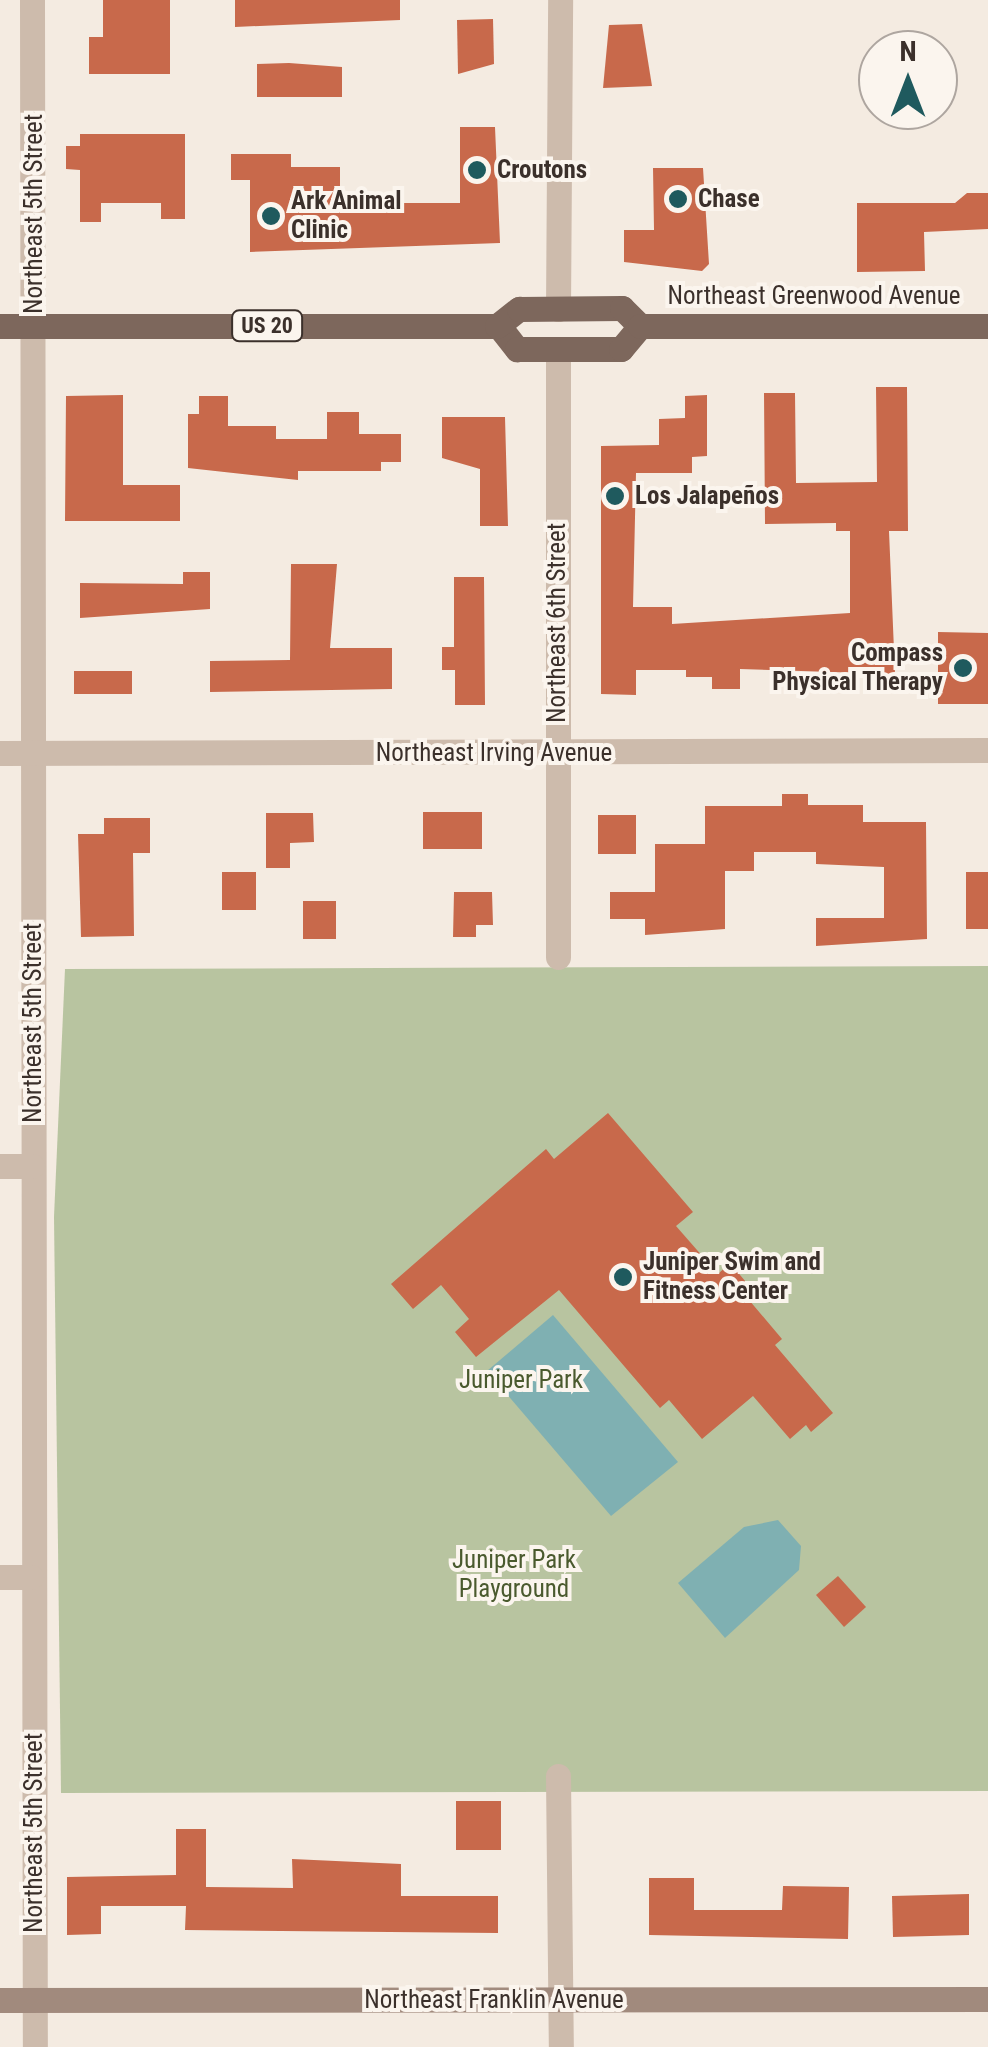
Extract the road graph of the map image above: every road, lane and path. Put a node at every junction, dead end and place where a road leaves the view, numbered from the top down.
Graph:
1 (32, 0) edge
2 (560, 0) edge
3 (558, 309) junction
4 (0, 326) edge
5 (34, 326) junction
6 (498, 326) junction
7 (640, 326) junction
8 (988, 326) edge
9 (558, 349) junction
10 (988, 750) edge
11 (0, 753) edge
12 (34, 753) junction
13 (556, 753) junction
14 (558, 957) dead end
15 (0, 1166) edge
16 (32, 1166) junction
17 (0, 1577) edge
18 (31, 1577) junction
19 (558, 1776) dead end
20 (988, 1999) edge
21 (0, 2000) edge
22 (35, 2000) junction
23 (560, 2000) junction
24 (35, 2047) edge
25 (561, 2047) edge

1 - 5 street, Northeast 5th Street
2 - 3 street
3 - 6 main road, Northeast Greenwood Avenue / US 20
3 - 7 main road, Northeast Greenwood Avenue / US 20
4 - 5 main road, Northeast Greenwood Avenue / US 20
5 - 6 main road, Northeast Greenwood Avenue / US 20
5 - 12 street, Northeast 5th Street
6 - 9 main road, Northeast Greenwood Avenue
7 - 8 main road, Northeast Greenwood Avenue / US 20
7 - 9 main road, Northeast Greenwood Avenue
9 - 13 street, Northeast 6th Street
10 - 13 street, Northeast Irving Avenue
11 - 12 street, Northeast Irving Avenue
12 - 13 street, Northeast Irving Avenue
12 - 16 street, Northeast 5th Street
13 - 14 street, Northeast 6th Street
15 - 16 street
16 - 18 street, Northeast 5th Street
17 - 18 street
18 - 22 street, Northeast 5th Street
19 - 23 street
20 - 23 street, Northeast Franklin Avenue
21 - 22 street, Northeast Franklin Avenue
22 - 23 street, Northeast Franklin Avenue
22 - 24 street, Northeast 5th Street
23 - 25 street

